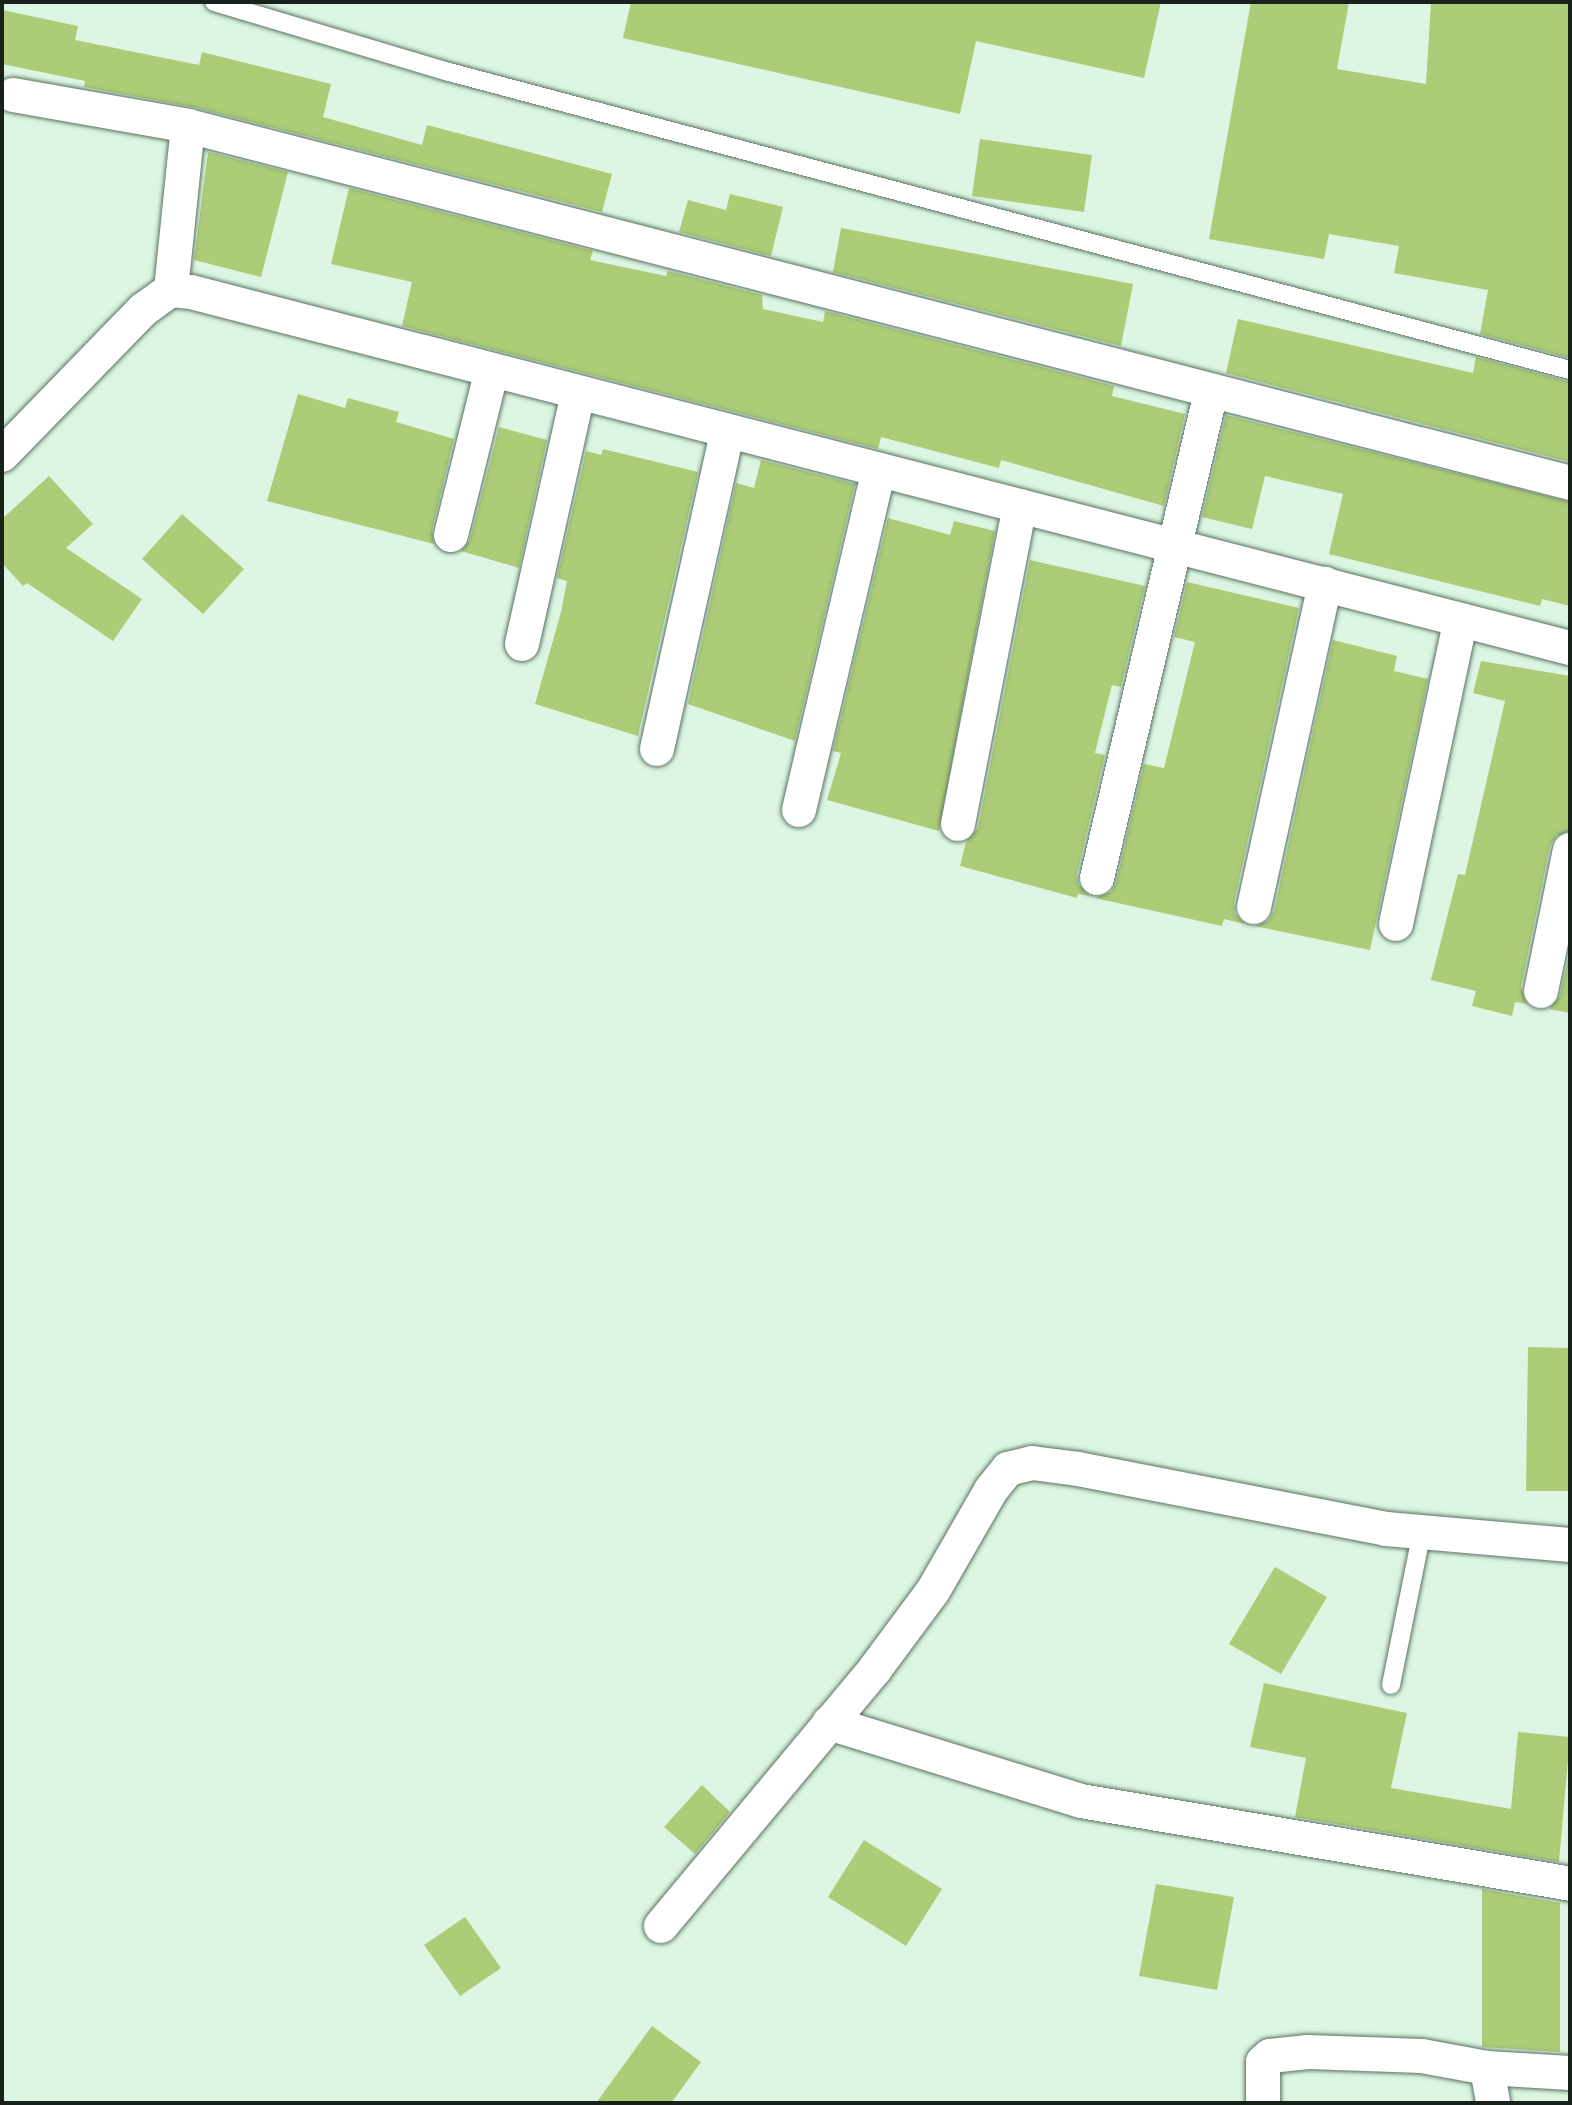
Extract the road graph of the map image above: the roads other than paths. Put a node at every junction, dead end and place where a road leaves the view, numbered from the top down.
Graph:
1 (214, 2) edge
2 (263, 9) edge
3 (13, 95) dead end
4 (188, 126) junction
5 (171, 290) junction
6 (1570, 370) edge
7 (491, 373) junction
8 (1211, 392) junction
9 (578, 394) junction
10 (727, 433) junction
11 (2, 455) edge
12 (879, 470) junction
13 (1570, 483) edge
14 (1020, 506) junction
15 (451, 535) dead end
16 (1172, 548) junction
17 (1325, 584) junction
18 (1460, 623) junction
19 (522, 644) dead end
20 (1570, 648) edge
21 (657, 749) dead end
22 (799, 810) dead end
23 (958, 824) dead end
24 (1570, 850) edge
25 (1097, 878) dead end
26 (1254, 907) dead end
27 (1396, 924) dead end
28 (1541, 991) dead end
29 (1422, 1531) junction
30 (1570, 1545) edge
31 (1391, 1685) dead end
32 (829, 1723) junction
33 (1570, 1884) edge
34 (661, 1926) dead end
35 (1487, 2068) junction
36 (1570, 2073) edge
37 (1263, 2103) edge
38 (1493, 2103) edge

1 - 2 lane
2 - 6 lane
3 - 4 street
4 - 5 street
4 - 8 street
5 - 7 street
5 - 11 street
7 - 9 street
7 - 15 street
8 - 13 street
8 - 16 street
9 - 10 street
9 - 19 street
10 - 12 street
10 - 21 street
12 - 14 street
12 - 22 street
14 - 16 street
14 - 23 street
16 - 17 street
16 - 25 street
17 - 18 street
17 - 26 street
18 - 20 street
18 - 27 street
24 - 28 street
29 - 30 street
29 - 31 lane
29 - 32 street
32 - 33 street
32 - 34 street
35 - 36 street
35 - 37 street
35 - 38 street

